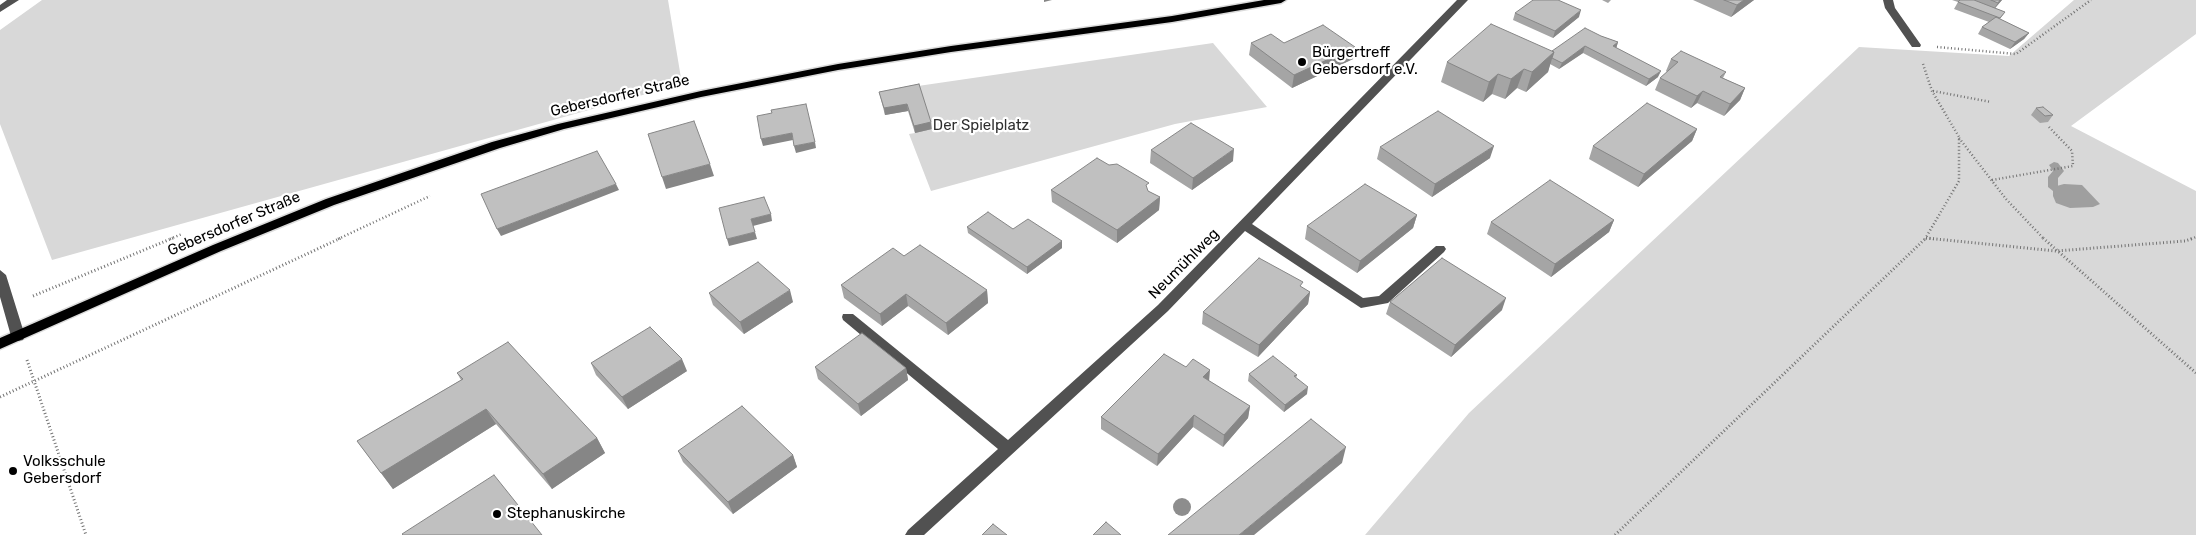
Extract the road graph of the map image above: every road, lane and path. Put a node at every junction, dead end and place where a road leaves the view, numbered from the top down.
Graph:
1 (14, 0) edge
2 (1281, 0) edge
3 (1463, 0) edge
4 (1888, 0) edge
5 (2091, 0) edge
6 (0, 9) edge
7 (1916, 45) junction
8 (1932, 91) junction
9 (1991, 102) dead end
10 (2048, 126) edge
11 (1959, 137) junction
12 (1992, 180) junction
13 (438, 192) dead end
14 (1245, 225) junction
15 (2196, 237) edge
16 (1926, 238) junction
17 (1440, 249) dead end
18 (2056, 251) junction
19 (0, 276) edge
20 (848, 317) dead end
21 (18, 336) junction
22 (0, 344) edge
23 (2196, 373) edge
24 (34, 382) junction
25 (0, 397) edge
26 (1008, 449) junction
27 (86, 535) edge
28 (913, 535) edge
29 (1615, 535) edge

1 - 6 street
2 - 21 main road, Gebersdorfer Straße
3 - 14 street, Neumühlweg
4 - 7 street
5 - 7 path
7 - 8 path
8 - 9 path
8 - 11 path
10 - 12 path
11 - 12 path
11 - 16 path
12 - 18 path
13 - 24 path
14 - 17 street
14 - 26 street, Neumühlweg
15 - 18 path
16 - 18 path
16 - 29 path
18 - 23 path
19 - 21 street
20 - 26 street
21 - 22 main road, Gebersdorfer Straße
21 - 24 path
24 - 25 path
24 - 27 path
26 - 28 street, Neumühlweg

